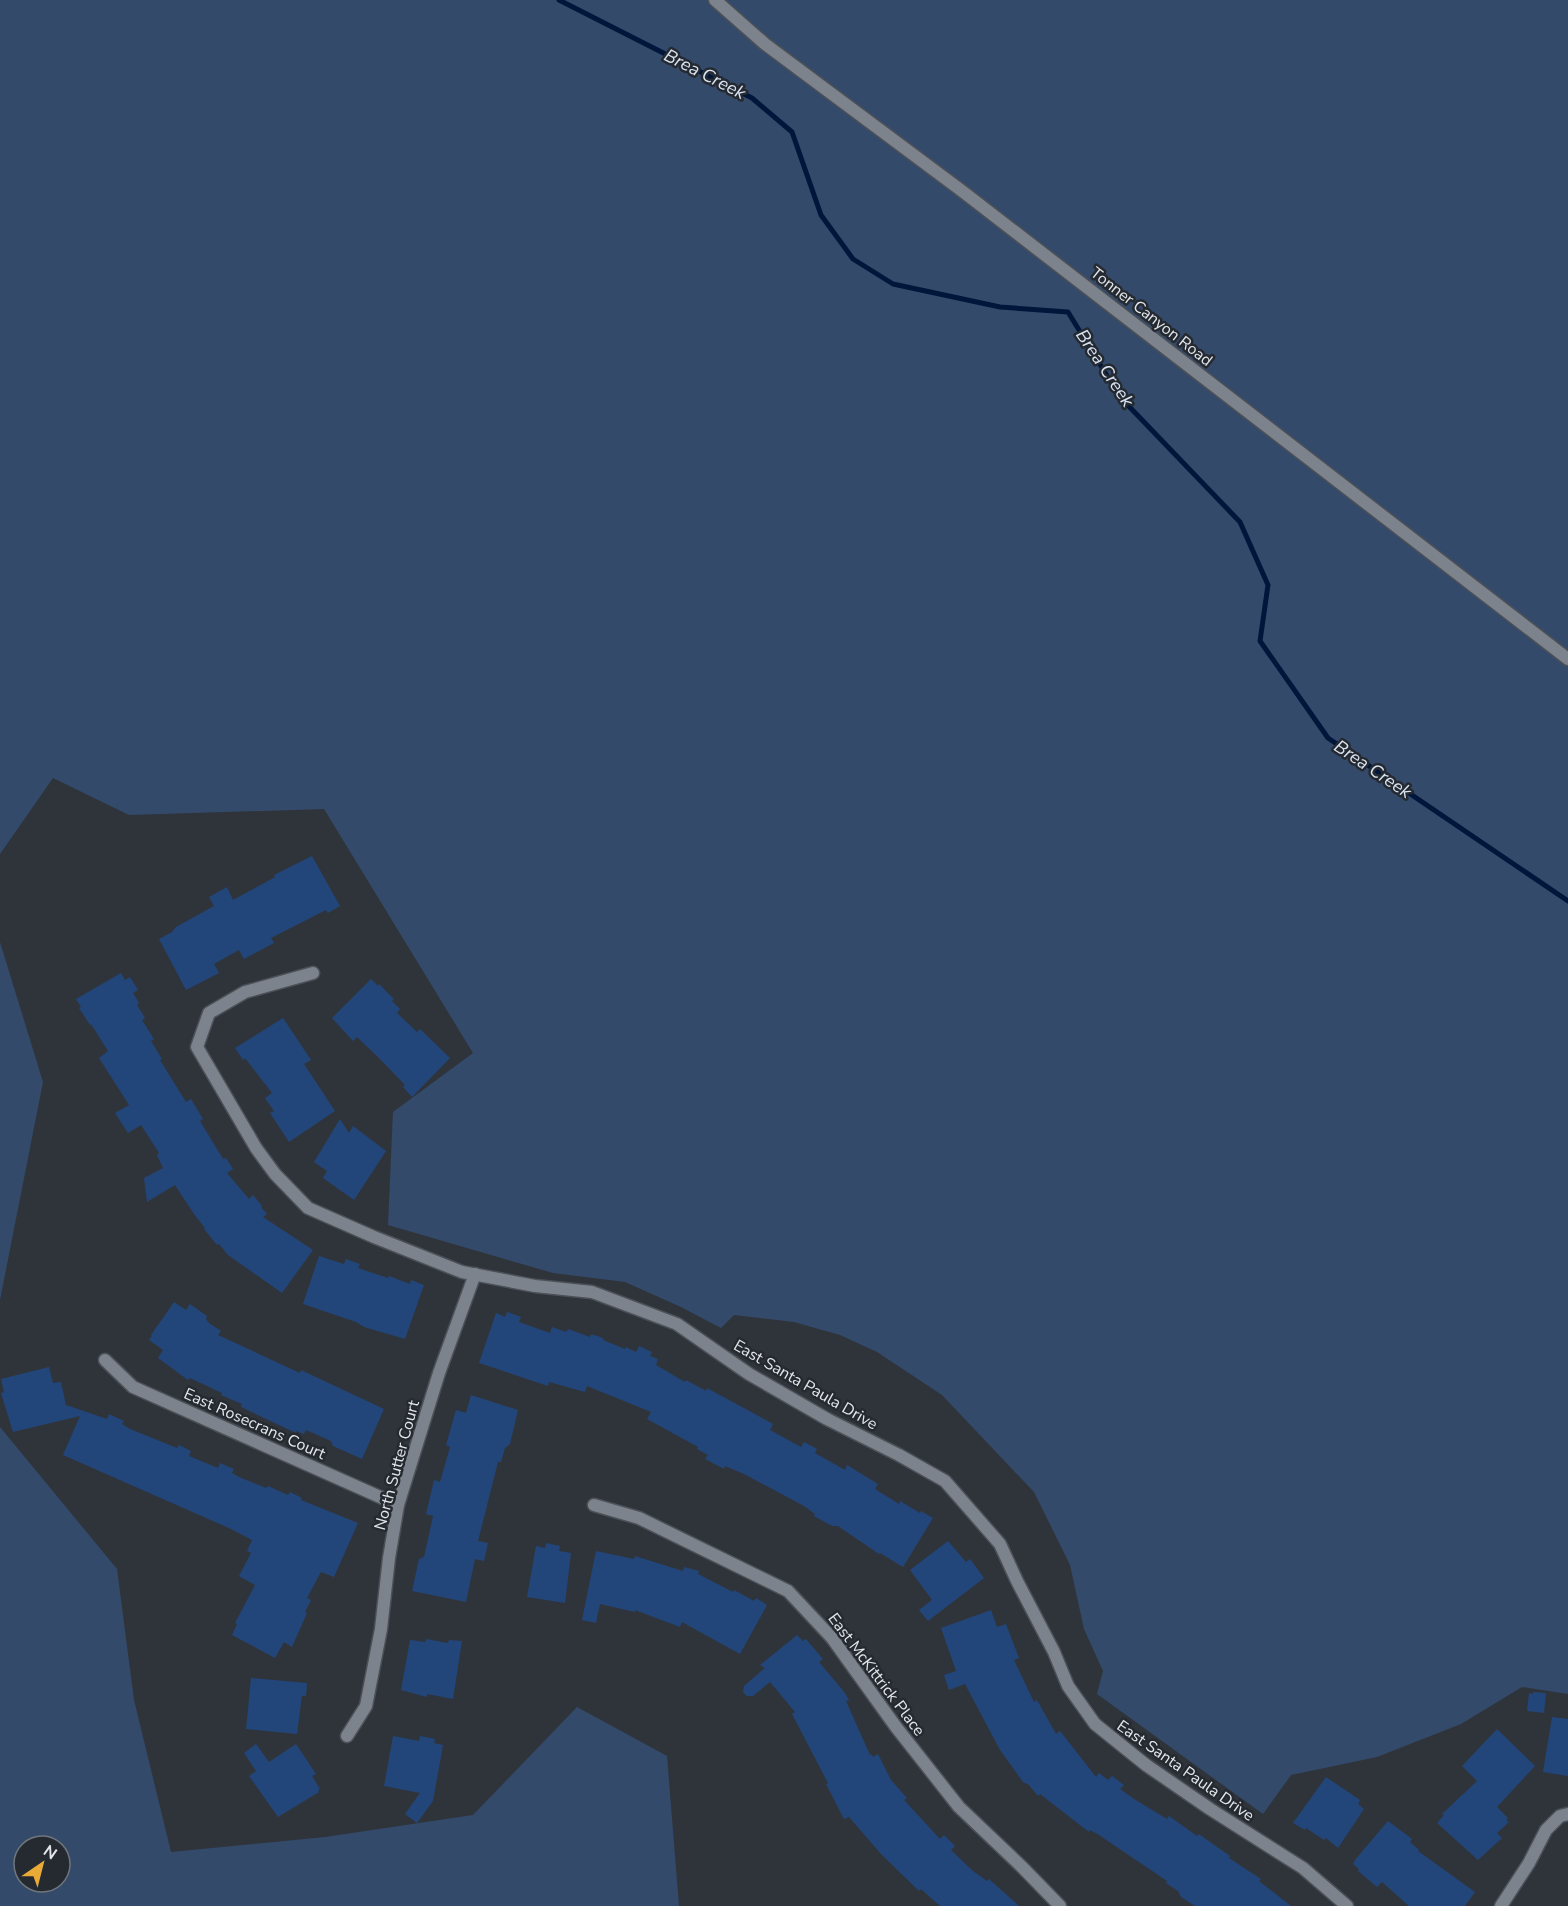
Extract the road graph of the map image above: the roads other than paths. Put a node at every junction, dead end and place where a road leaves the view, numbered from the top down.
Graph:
1 (715, 0) edge
2 (1568, 659) edge
3 (313, 973) dead end
4 (475, 1274) junction
5 (105, 1360) dead end
6 (398, 1505) junction
7 (594, 1505) dead end
8 (347, 1736) dead end
9 (1568, 1814) edge
10 (1060, 1906) edge
11 (1347, 1906) edge
12 (1501, 1906) edge

1 - 2 street, Tonner Canyon Road
3 - 4 street, East Santa Paula Drive
4 - 6 street, North Sutter Court
4 - 11 street, East Santa Paula Drive
5 - 6 street, East Rosecrans Court
6 - 8 street, North Sutter Court
7 - 10 street, East McKittrick Place
9 - 12 street

